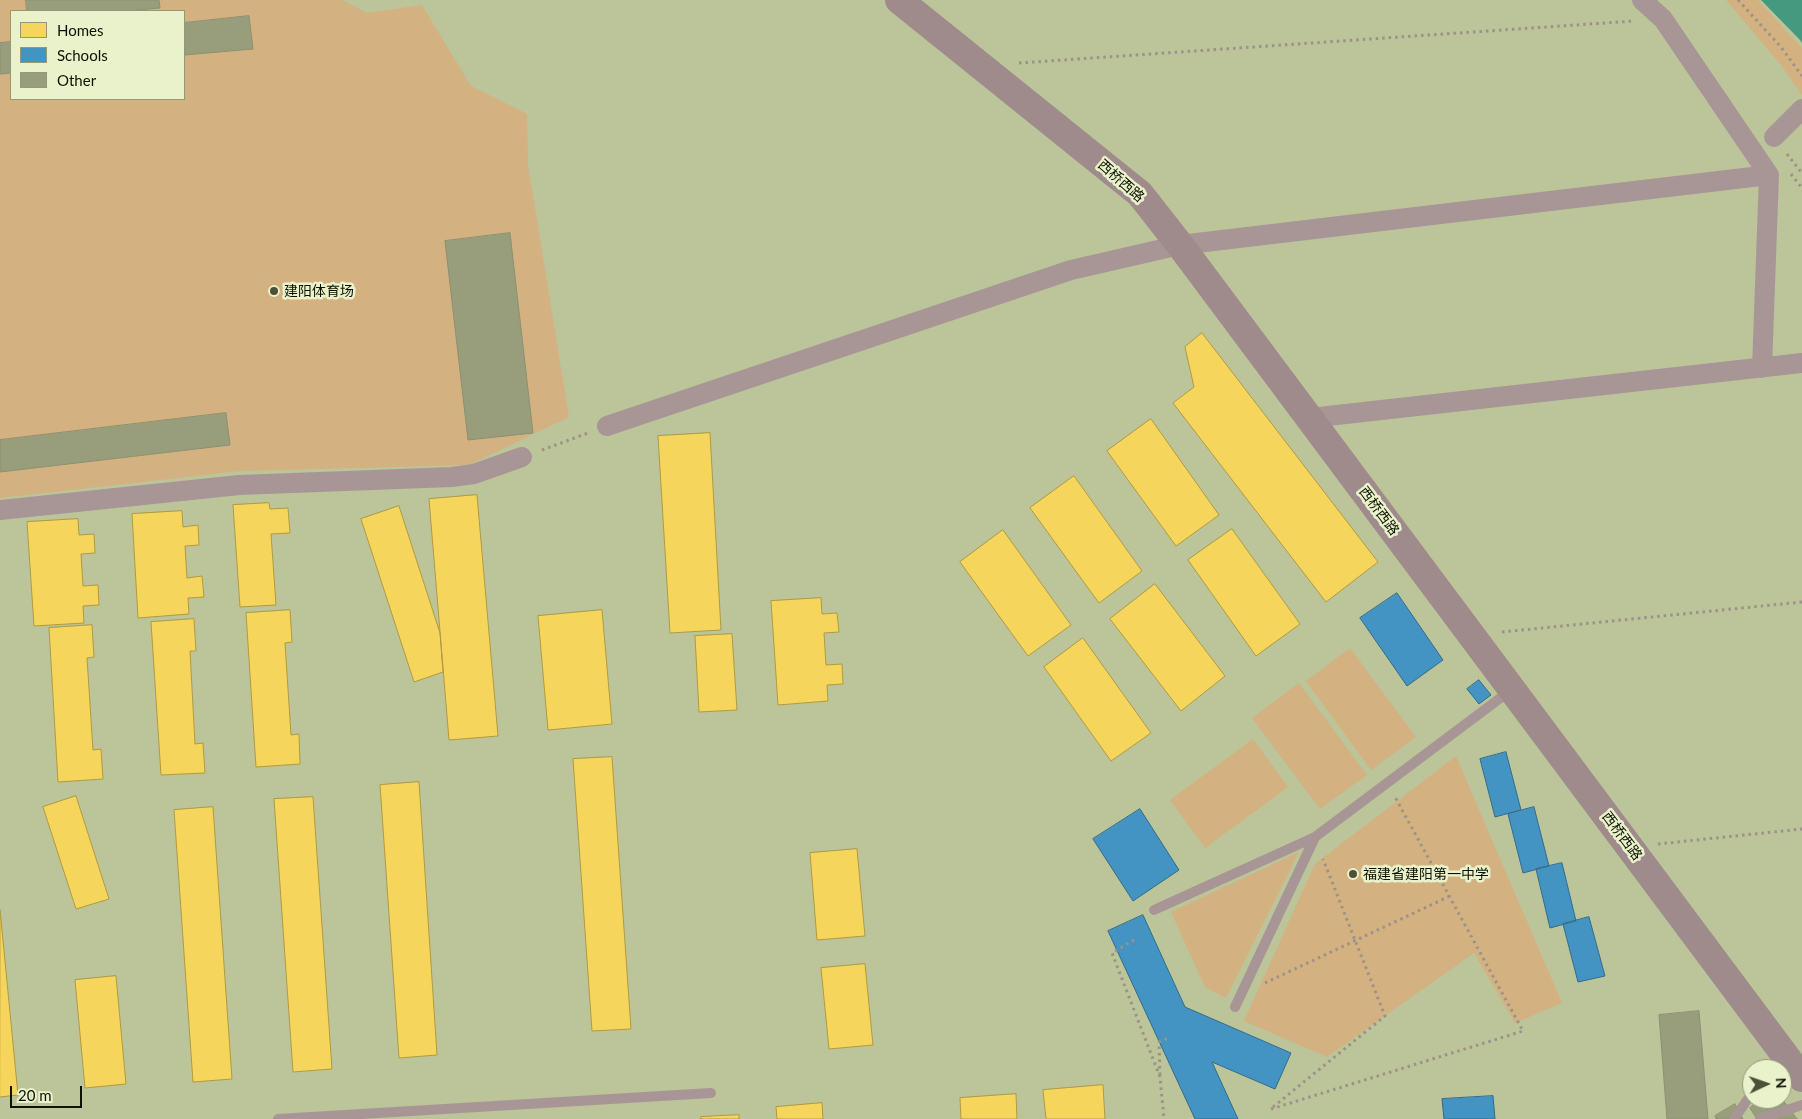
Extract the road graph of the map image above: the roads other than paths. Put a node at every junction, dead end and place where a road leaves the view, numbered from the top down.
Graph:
1 (899, 0) edge
2 (1642, 0) edge
3 (1802, 109) edge
4 (1774, 137) dead end
5 (1769, 175) junction
6 (1180, 245) junction
7 (1802, 363) edge
8 (1762, 368) junction
9 (1310, 418) junction
10 (607, 426) road end
11 (522, 457) road end
12 (0, 510) edge
13 (1512, 690) junction
14 (1315, 837) junction
15 (1154, 910) dead end
16 (1235, 1007) dead end
17 (1775, 1059) edge
18 (711, 1094) dead end
19 (1802, 1105) edge
20 (1742, 1107) edge
21 (278, 1119) edge
22 (1734, 1119) edge
23 (1760, 1119) edge

1 - 6 main road, 西桥西路
2 - 5 street
3 - 4 street
5 - 6 street
5 - 8 street
6 - 9 main road, 西桥西路
6 - 10 street
7 - 8 street
8 - 9 street
9 - 13 main road, 西桥西路
11 - 12 street
13 - 14 lane
13 - 17 main road, 西桥西路
14 - 15 lane
14 - 16 lane
18 - 21 lane
19 - 23 lane
20 - 22 lane

